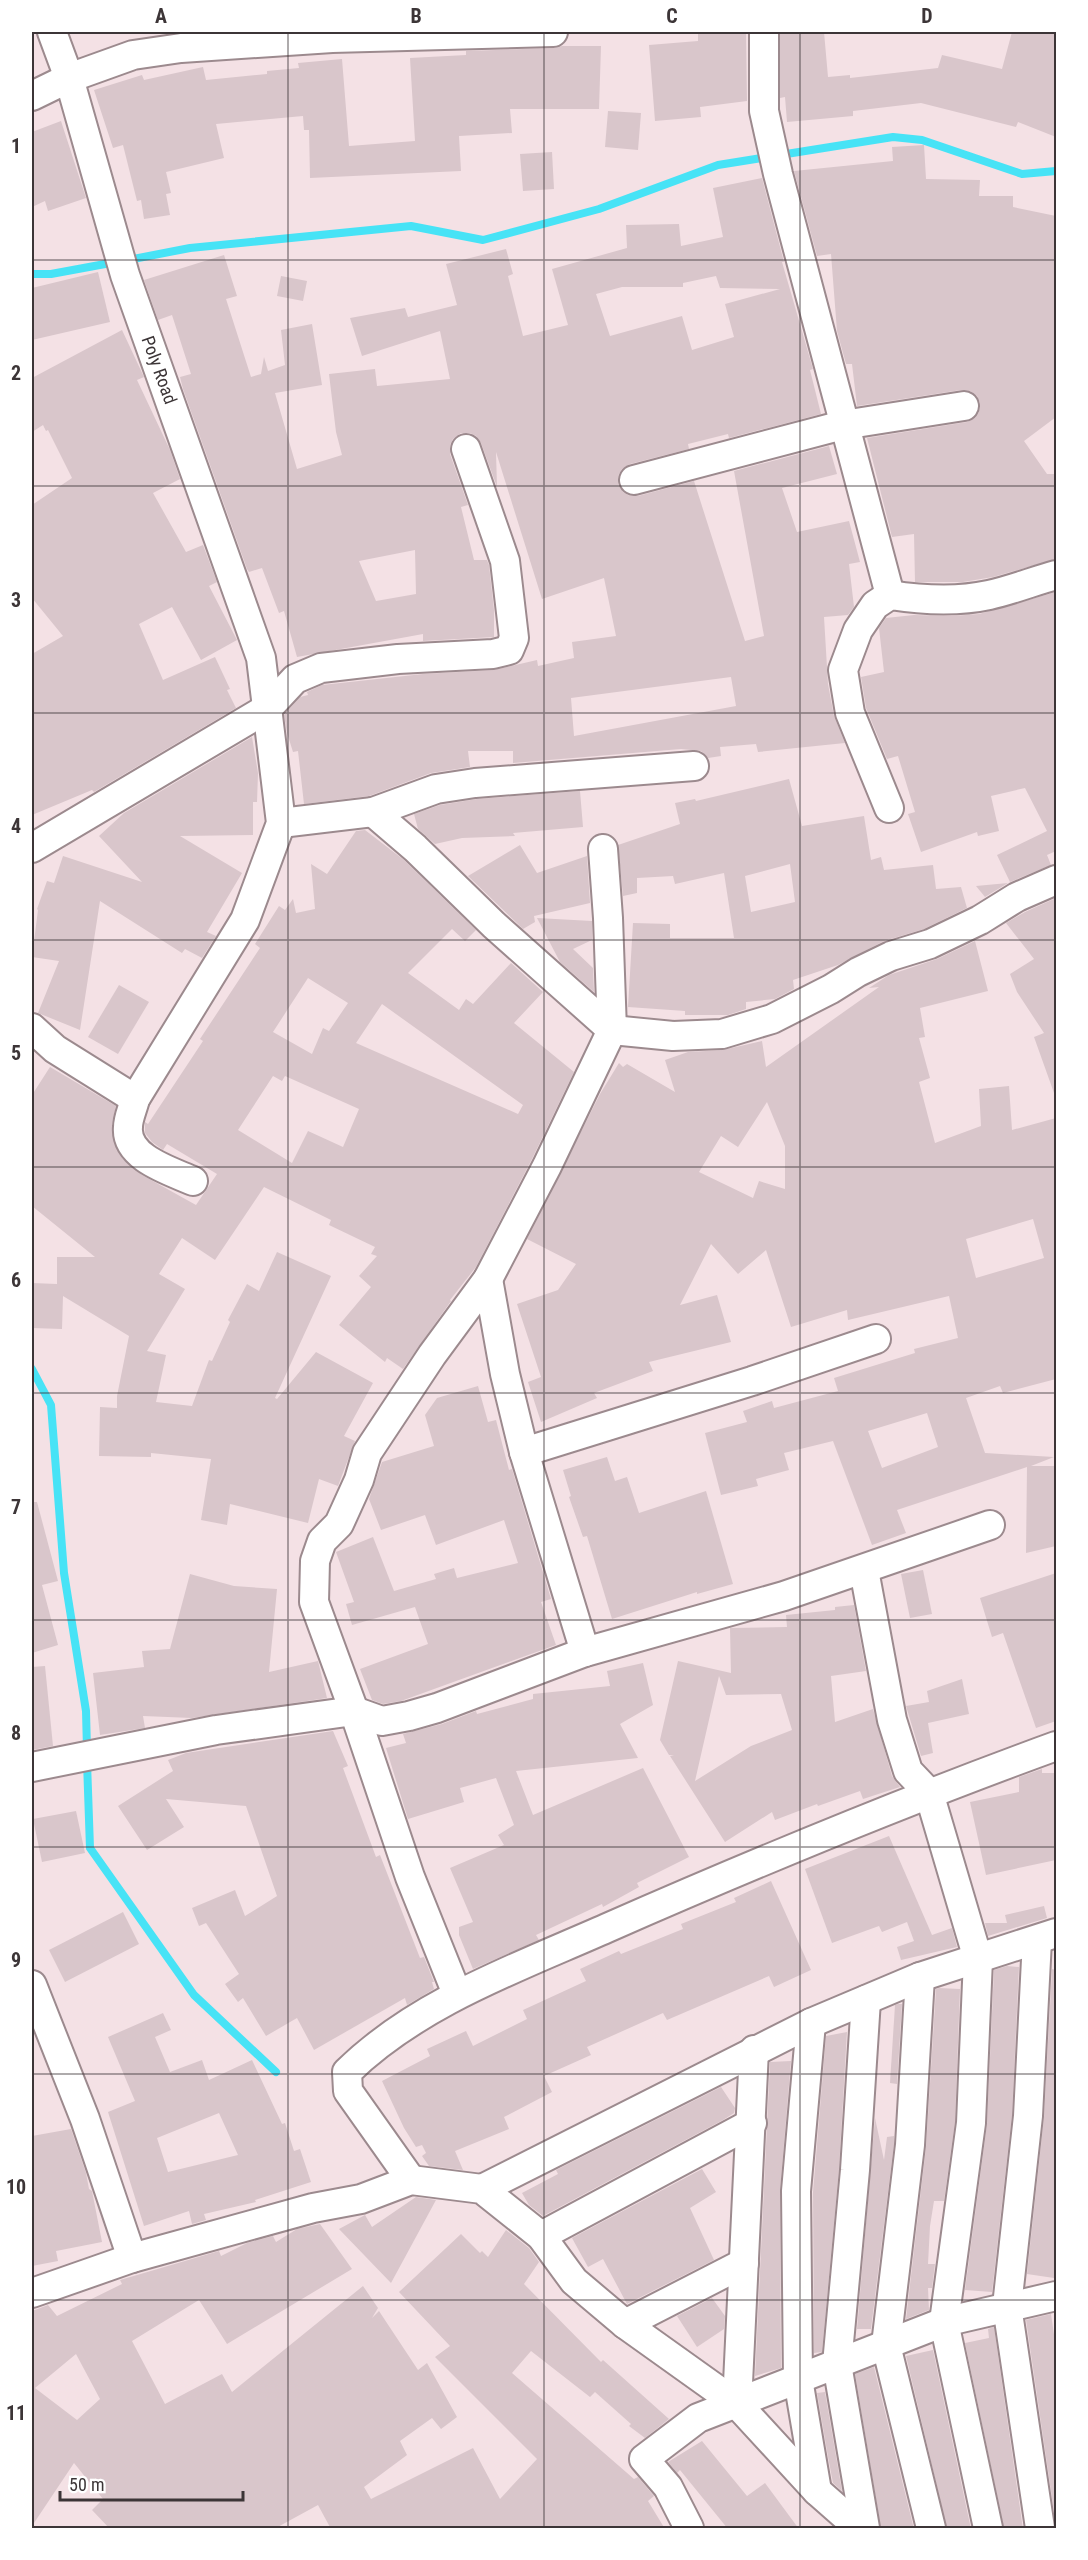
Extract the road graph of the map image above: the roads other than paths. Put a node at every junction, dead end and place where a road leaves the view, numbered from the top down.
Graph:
1 (52, 32) edge
2 (554, 32) edge
3 (764, 32) edge
4 (69, 78) junction
5 (32, 96) edge
6 (964, 406) dead end
7 (843, 424) junction
8 (466, 449) dead end
9 (634, 480) dead end
10 (1056, 575) edge
11 (890, 595) junction
12 (268, 708) junction
13 (694, 766) dead end
14 (889, 808) dead end
15 (373, 812) junction
16 (280, 823) junction
17 (32, 848) edge
18 (603, 849) dead end
19 (1056, 880) edge
20 (32, 1028) edge
21 (612, 1030) junction
22 (135, 1099) junction
23 (193, 1181) dead end
24 (488, 1279) junction
25 (876, 1340) dead end
26 (524, 1452) junction
27 (990, 1525) dead end
28 (864, 1570) junction
29 (585, 1652) junction
30 (354, 1711) junction
31 (1056, 1746) edge
32 (32, 1767) edge
33 (929, 1792) junction
34 (1047, 1936) edge
35 (978, 1959) junction
36 (920, 1977) junction
37 (32, 1985) edge
38 (457, 1994) junction
39 (866, 2000) junction
40 (812, 2023) junction
41 (754, 2050) junction
42 (752, 2123) junction
43 (411, 2180) junction
44 (482, 2188) junction
45 (541, 2236) junction
46 (132, 2258) junction
47 (744, 2263) junction
48 (32, 2293) edge
49 (1056, 2296) edge
50 (1007, 2306) junction
51 (944, 2322) junction
52 (625, 2324) junction
53 (886, 2345) junction
54 (837, 2364) junction
55 (798, 2379) junction
56 (737, 2404) junction
57 (817, 2492) junction
58 (689, 2529) edge
59 (859, 2529) edge
60 (865, 2529) edge
61 (931, 2529) edge
62 (988, 2529) edge
63 (1040, 2529) edge

1 - 4 street, Poly Road
2 - 4 street
3 - 7 street
4 - 5 street
4 - 12 street, Poly Road
6 - 7 street
7 - 9 street
7 - 11 street
8 - 12 street
10 - 11 street
11 - 14 street
12 - 16 street, Poly Road
12 - 17 street
13 - 15 street
15 - 16 street
15 - 21 street
16 - 22 street
18 - 21 street
19 - 21 street
20 - 22 street
21 - 24 street
22 - 23 street
24 - 26 street
24 - 30 street
25 - 26 street
26 - 29 street
27 - 28 street
28 - 29 street
28 - 33 street
29 - 30 street
30 - 32 street
30 - 38 street
31 - 33 street
33 - 35 street
33 - 38 street
34 - 35 street
34 - 50 street
35 - 36 street
35 - 51 street
36 - 39 street
36 - 53 street
37 - 46 street
38 - 43 street
39 - 40 street
39 - 54 street
40 - 41 street
40 - 55 street
41 - 42 street
41 - 44 street
42 - 45 street
42 - 47 street
43 - 44 street
43 - 46 street
44 - 45 street
45 - 52 street
46 - 48 street
47 - 52 street
47 - 56 street
49 - 50 street
50 - 51 street
50 - 63 street
51 - 53 street
51 - 62 street
52 - 56 street
53 - 54 street
53 - 61 street
54 - 55 street
54 - 60 street
55 - 56 street
55 - 57 street
56 - 57 street
56 - 58 street
57 - 59 street

